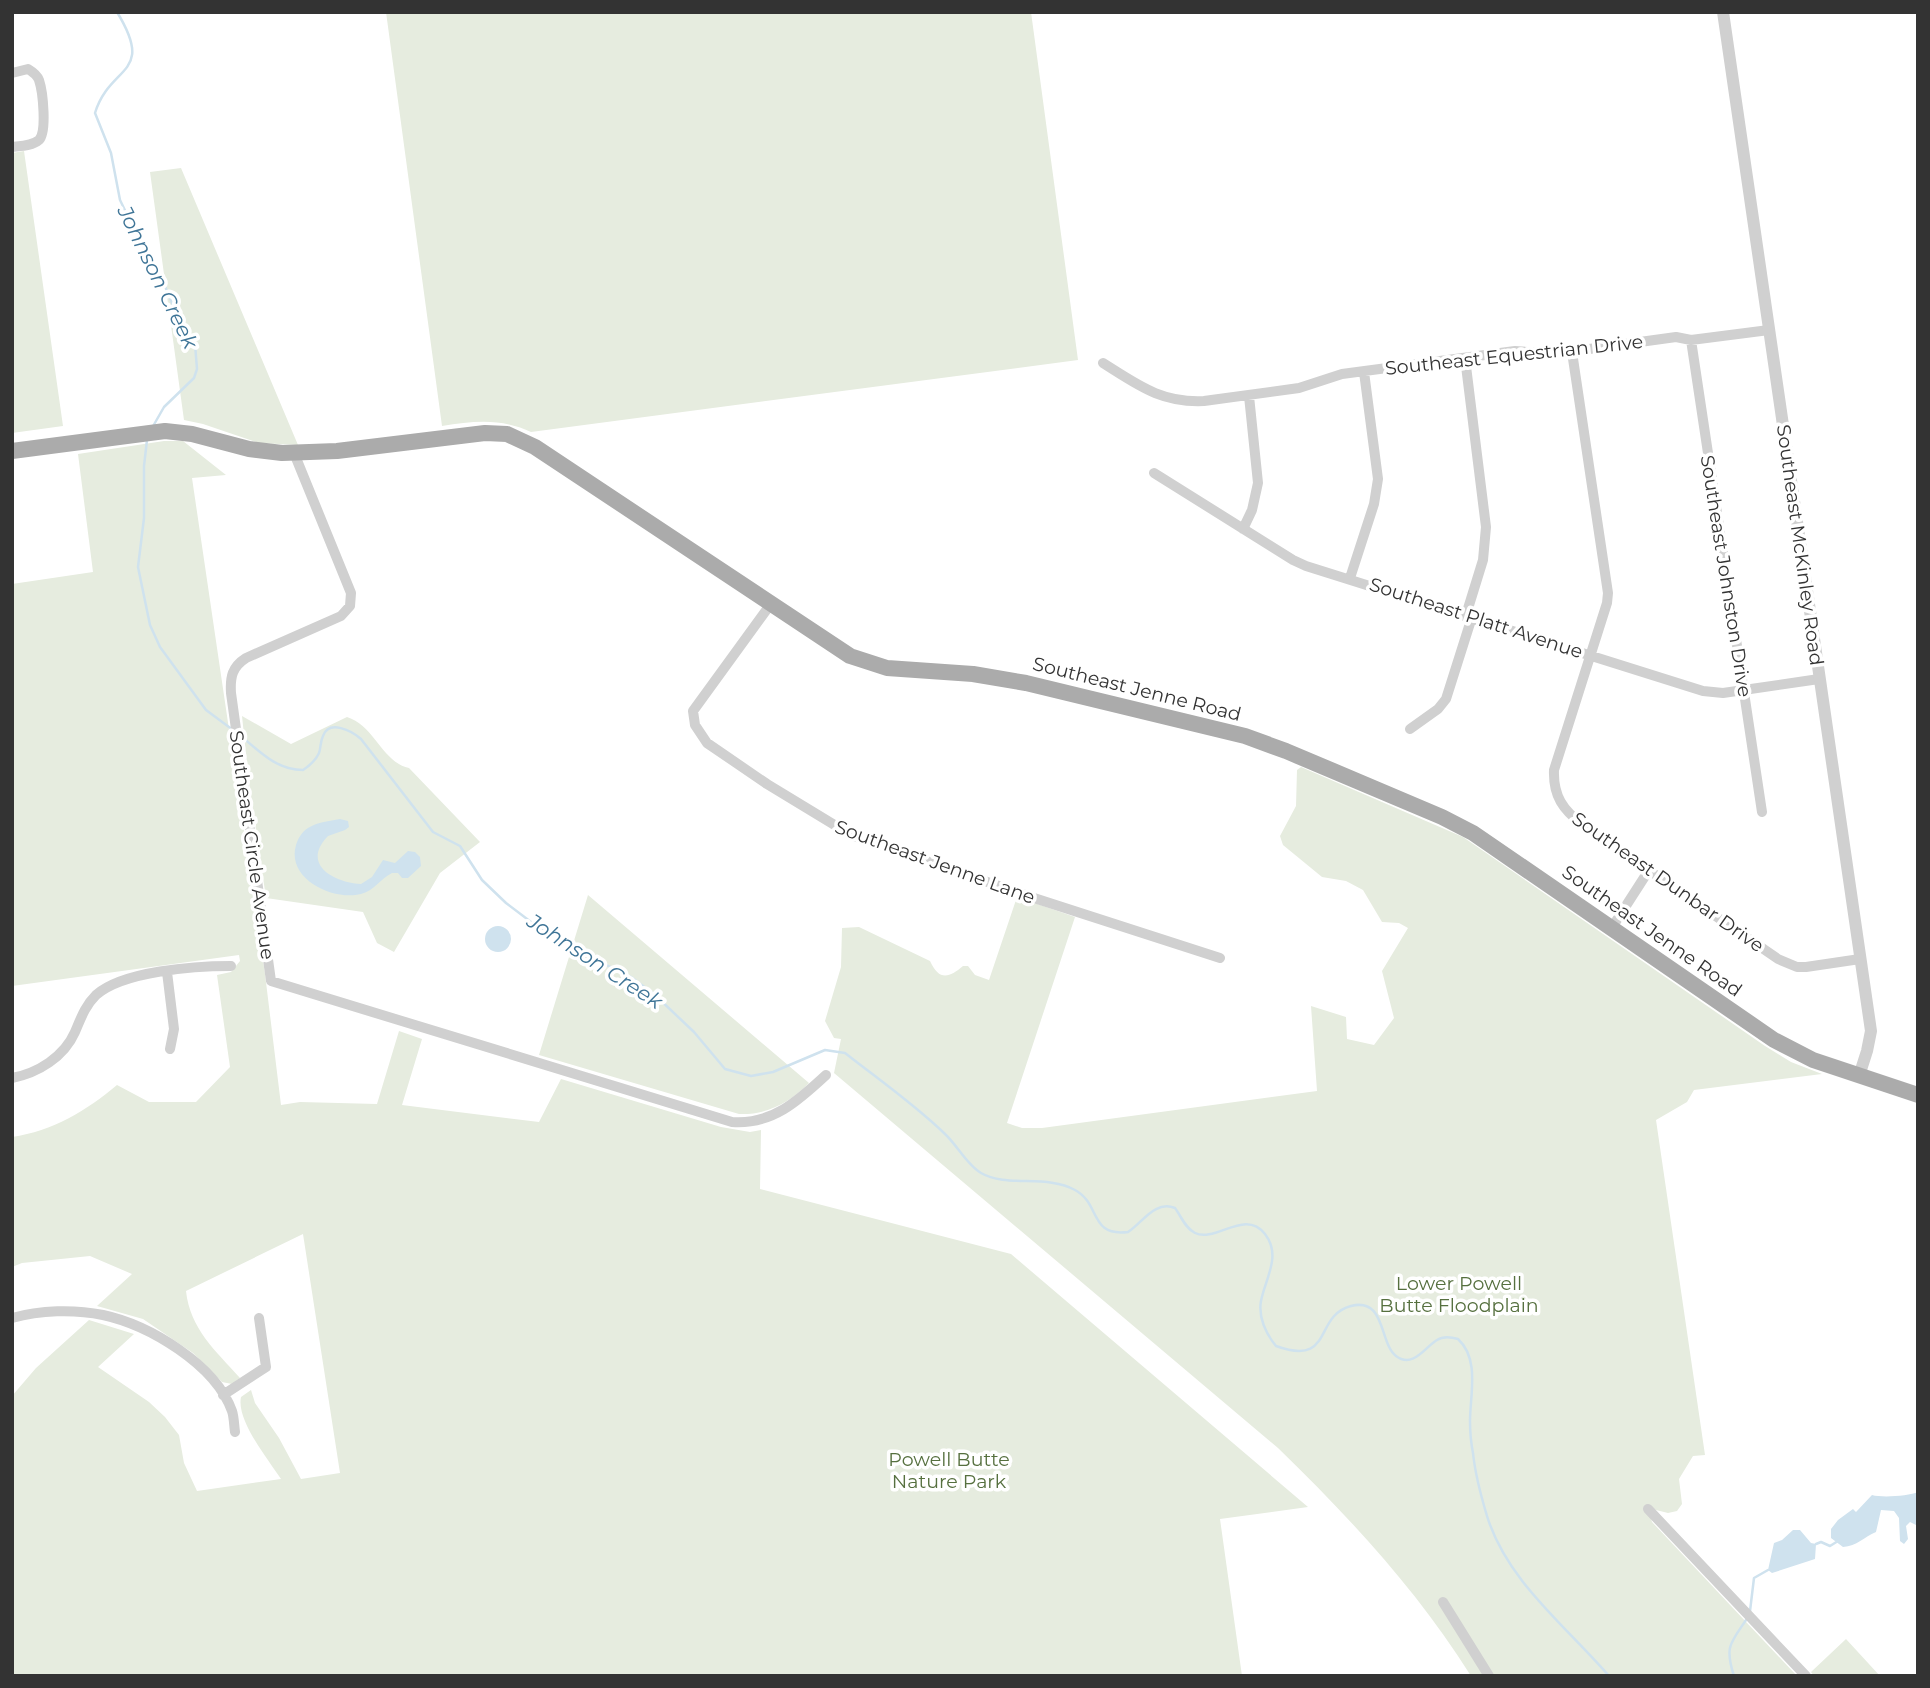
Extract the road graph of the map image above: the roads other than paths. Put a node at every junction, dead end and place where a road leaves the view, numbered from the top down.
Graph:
1 (1723, 12) edge
2 (12, 73) edge
3 (12, 147) edge
4 (1769, 330) junction
5 (1691, 340) junction
6 (1572, 352) junction
7 (1465, 358) junction
8 (1103, 363) dead end
9 (1364, 372) junction
10 (1249, 396) junction
11 (12, 451) edge
12 (294, 453) junction
13 (1154, 473) dead end
14 (1243, 528) junction
15 (1350, 578) junction
16 (770, 605) junction
17 (1469, 616) junction
18 (1591, 655) junction
19 (1819, 679) junction
20 (1742, 690) junction
21 (1410, 729) dead end
22 (1762, 812) dead end
23 (1649, 870) junction
24 (1611, 929) junction
25 (1220, 958) dead end
26 (1860, 959) junction
27 (231, 966) dead end
28 (167, 972) junction
29 (170, 1049) dead end
30 (826, 1075) dead end
31 (1859, 1076) junction
32 (12, 1077) edge
33 (1918, 1095) edge
34 (12, 1318) edge
35 (259, 1318) dead end
36 (223, 1395) junction
37 (235, 1432) dead end
38 (1648, 1509) dead end
39 (1443, 1602) dead end
40 (1489, 1676) edge
41 (1806, 1676) edge

1 - 4 street, Southeast McKinley Road
2 - 3 street
4 - 5 street, Southeast Equestrian Drive
4 - 19 street, Southeast McKinley Road
5 - 6 street, Southeast Equestrian Drive
5 - 20 street, Southeast Johnston Drive
6 - 7 street, Southeast Equestrian Drive
6 - 18 street, Southeast Dunbar Drive
7 - 9 street, Southeast Equestrian Drive
7 - 17 street
8 - 10 street, Southeast Equestrian Drive
9 - 10 street, Southeast Equestrian Drive
9 - 15 street
10 - 14 street
11 - 12 main road, Southeast Jenne Road
12 - 16 main road, Southeast Jenne Road
12 - 30 street, Southeast Circle Avenue
13 - 14 street, Southeast Platt Avenue
14 - 15 street, Southeast Platt Avenue
15 - 17 street, Southeast Platt Avenue
16 - 24 main road, Southeast Jenne Road
16 - 25 street, Southeast Jenne Lane
17 - 18 street, Southeast Platt Avenue
17 - 21 street
18 - 20 street, Southeast Platt Avenue
18 - 23 street, Southeast Dunbar Drive
19 - 20 street, Southeast Platt Avenue
19 - 26 street, Southeast McKinley Road
20 - 22 street, Southeast Johnston Drive
23 - 24 street
23 - 26 street, Southeast Dunbar Drive
24 - 31 main road, Southeast Jenne Road
26 - 31 street, Southeast McKinley Road
27 - 28 street
28 - 29 street
28 - 32 street
31 - 33 main road, Southeast Jenne Road
34 - 36 street
35 - 36 street
36 - 37 street
38 - 41 street
39 - 40 street

